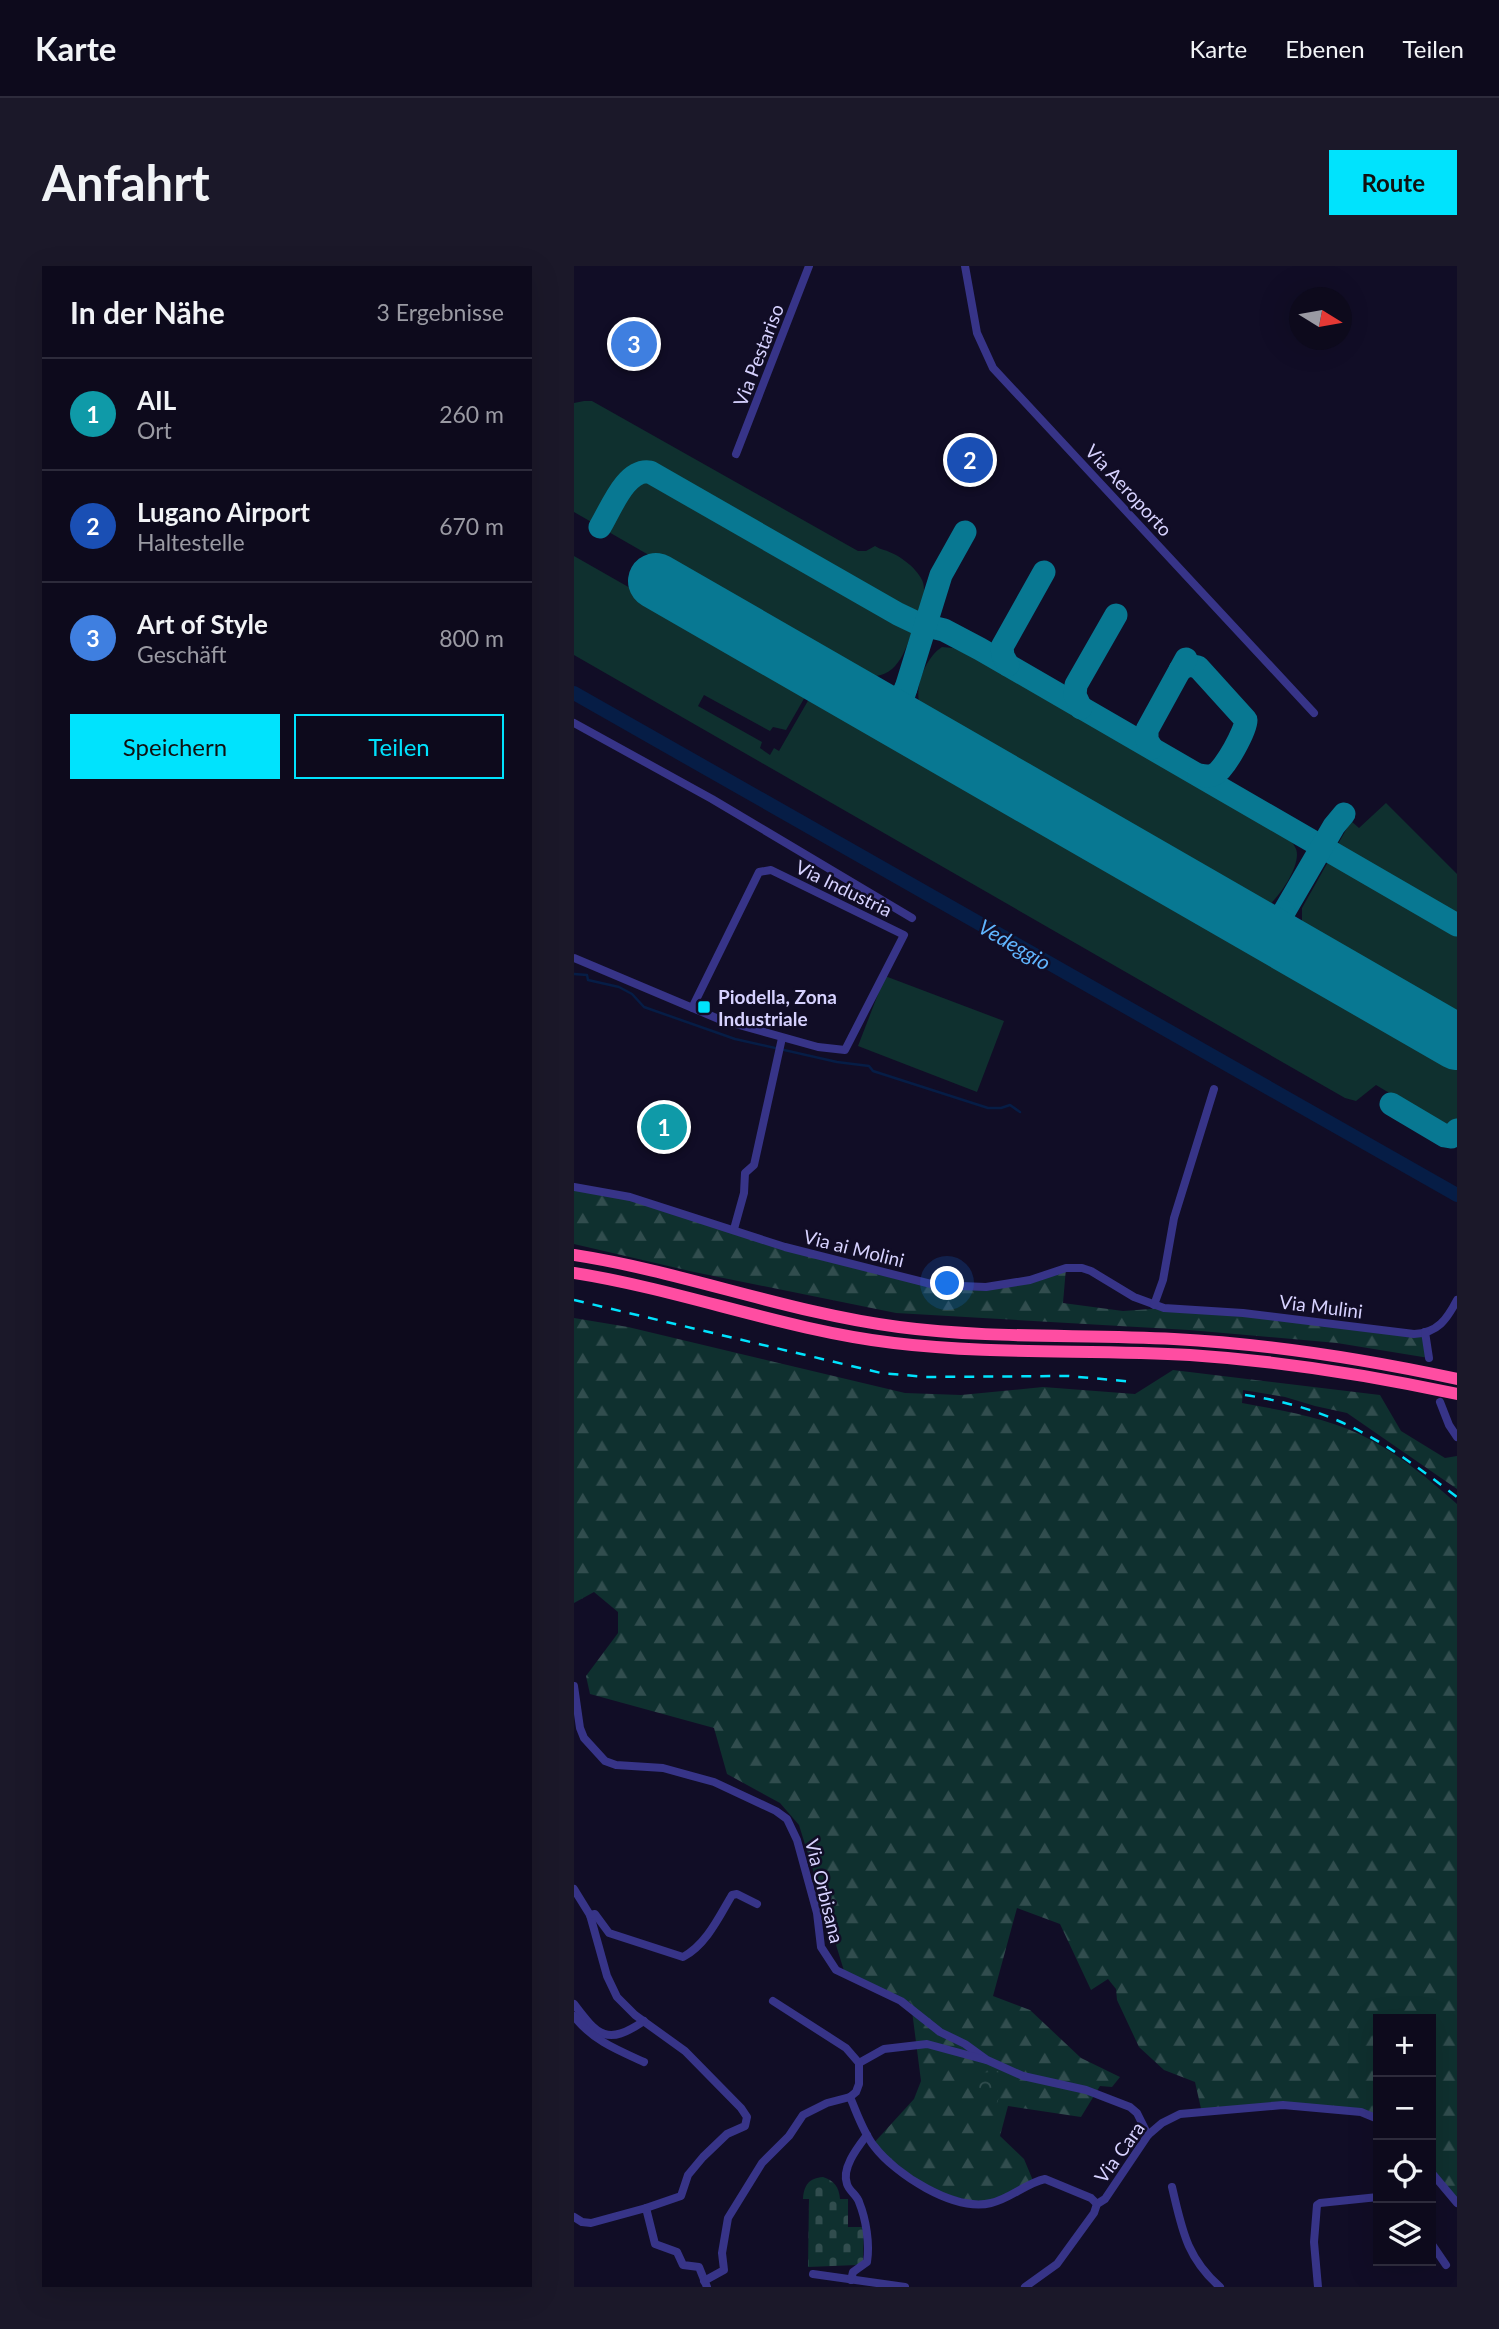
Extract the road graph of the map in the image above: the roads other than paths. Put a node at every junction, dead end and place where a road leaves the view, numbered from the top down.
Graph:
1 (809, 266) edge
2 (965, 266) edge
3 (736, 454) dead end
4 (1314, 713) dead end
5 (574, 723) edge
6 (912, 918) dead end
7 (574, 958) edge
8 (692, 1008) junction
9 (782, 1038) junction
10 (1214, 1089) dead end
11 (574, 1187) edge
12 (734, 1229) junction
13 (574, 1255) edge
14 (574, 1273) edge
15 (1457, 1300) edge
16 (1154, 1305) junction
17 (1164, 1308) joint
18 (1425, 1332) junction
19 (1429, 1358) dead end
20 (1457, 1379) edge
21 (1457, 1394) edge
22 (1440, 1402) dead end
23 (1457, 1437) edge
24 (574, 1686) edge
25 (574, 1889) edge
26 (757, 1904) dead end
27 (590, 1915) junction
28 (774, 2001) dead end
29 (574, 2004) edge
30 (574, 2016) edge
31 (644, 2021) junction
32 (987, 2060) junction
33 (644, 2062) dead end
34 (859, 2063) junction
35 (850, 2097) junction
36 (1373, 2117) edge
37 (867, 2135) junction
38 (1148, 2135) junction
39 (1436, 2178) edge
40 (1172, 2187) dead end
41 (1373, 2197) edge
42 (1457, 2203) edge
43 (1097, 2204) junction
44 (646, 2208) junction
45 (574, 2217) edge
46 (1436, 2250) edge
47 (1446, 2265) dead end
48 (813, 2274) dead end
49 (851, 2280) junction
50 (706, 2284) edge
51 (905, 2287) edge
52 (1025, 2287) edge
53 (1220, 2287) edge
54 (1318, 2287) edge

1 - 3 street, Via Pestariso
2 - 4 street, Via Aeroporto
5 - 6 street
7 - 8 street, Via Industria
8 - 9 street, Via Industria
8 - 9 street, Via Industria
9 - 12 street
10 - 16 street
11 - 12 street, Via ai Molini
12 - 16 street, Via ai Molini
13 - 20 highway
14 - 21 highway
15 - 18 street
16 - 17 street, Via ai Molini
17 - 18 street, Via Mulini
18 - 19 street
22 - 23 street
24 - 32 street, Via Orbisana
25 - 27 street
26 - 27 street
27 - 31 street
28 - 34 street
29 - 31 street
30 - 33 street
31 - 44 street
32 - 34 street
32 - 38 street, Via Orbisana
34 - 35 street
35 - 37 street
35 - 50 street
36 - 38 street, Via Cara
37 - 43 street
37 - 49 street
38 - 43 street, Via Cara
39 - 42 street
40 - 53 street
41 - 54 street
43 - 52 street, Via Cara
44 - 45 street
44 - 50 street
46 - 47 street
48 - 49 street
49 - 51 street

